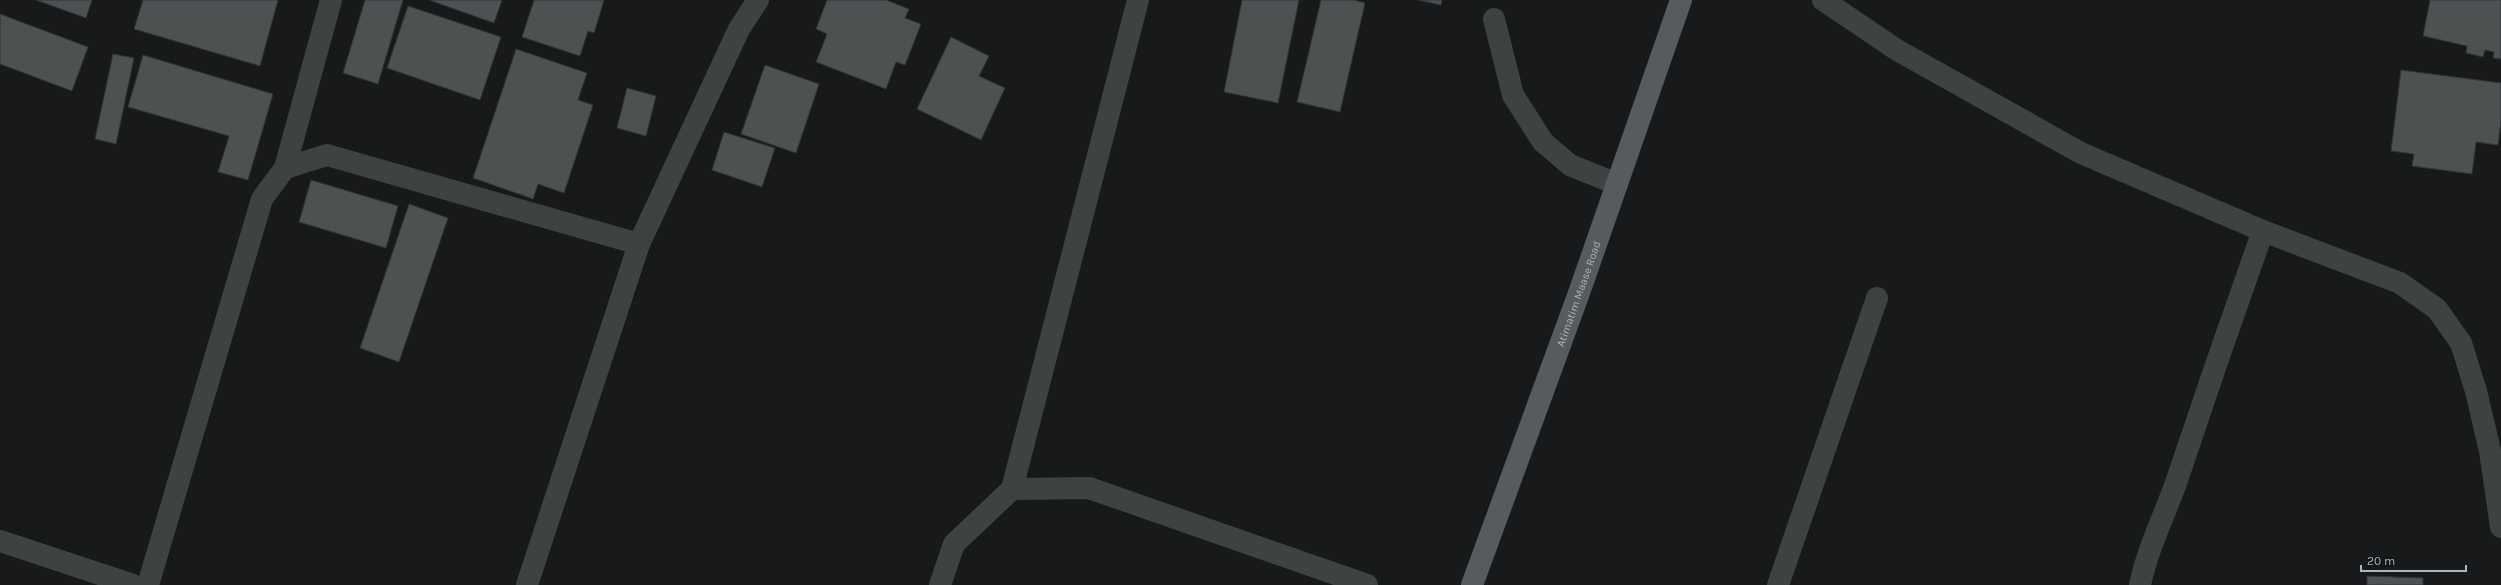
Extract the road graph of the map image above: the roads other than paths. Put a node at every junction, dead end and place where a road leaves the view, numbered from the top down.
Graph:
1 (331, 0) edge
2 (758, 0) edge
3 (1138, 0) edge
4 (1680, 0) edge
5 (1823, 0) edge
6 (1494, 18) dead end
7 (285, 168) junction
8 (1617, 184) junction
9 (2263, 231) junction
10 (639, 244) junction
11 (1877, 298) dead end
12 (1012, 489) junction
13 (2501, 527) edge
14 (0, 541) edge
15 (133, 585) edge
16 (148, 585) edge
17 (528, 585) edge
18 (940, 585) edge
19 (1367, 585) edge
20 (1472, 585) edge
21 (1778, 585) edge
22 (2140, 585) edge

1 - 7 street
2 - 10 street
3 - 12 street
4 - 8 main road, Atimatim Maase Road
5 - 9 street
6 - 8 street
7 - 10 street
7 - 16 street
8 - 20 main road, Atimatim Maase Road
9 - 13 street
9 - 22 street
10 - 17 street
11 - 21 street
12 - 18 street
12 - 19 street
14 - 15 street

